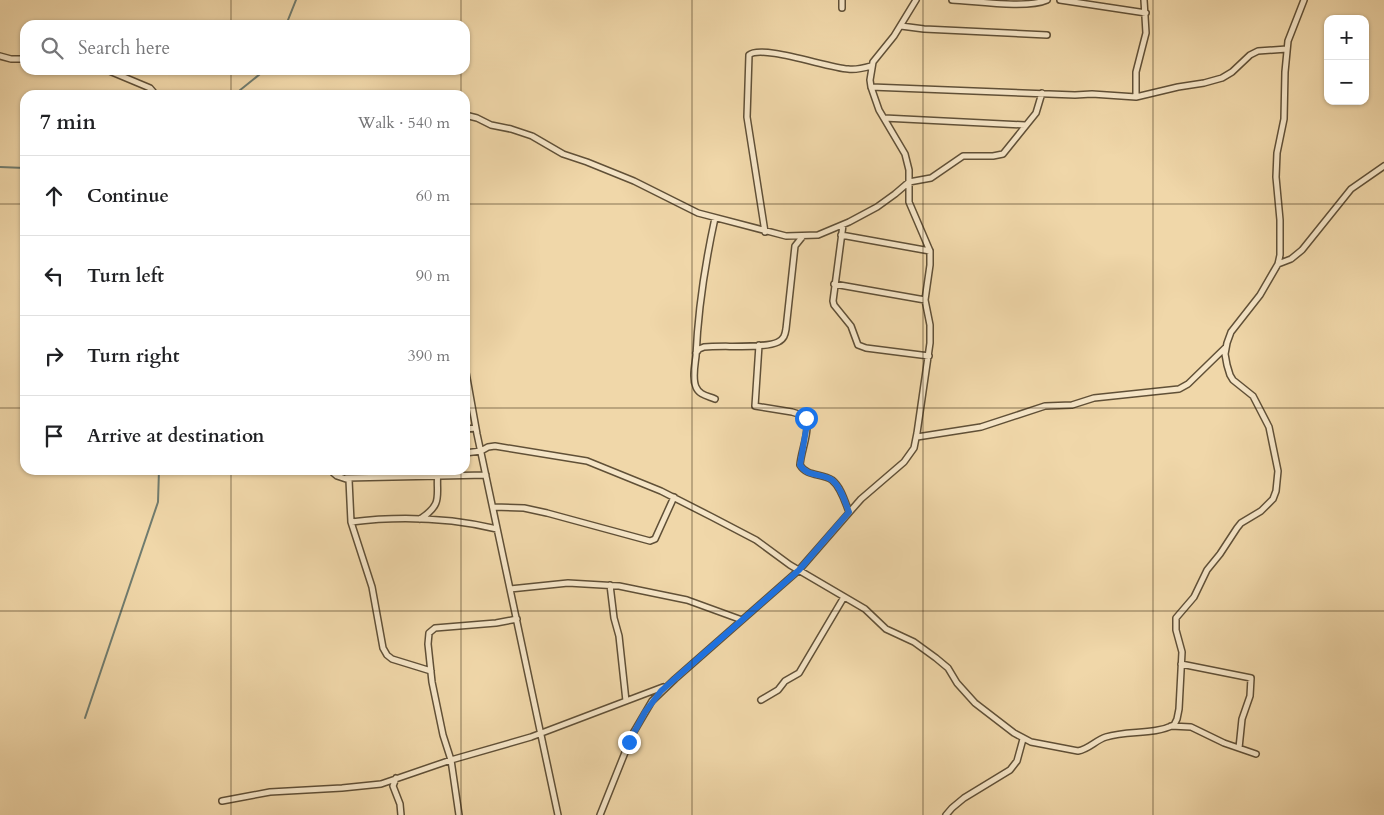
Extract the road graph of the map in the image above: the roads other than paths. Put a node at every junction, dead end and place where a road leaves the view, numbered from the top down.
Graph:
1 (842, 0) edge
2 (916, 0) edge
3 (952, 0) edge
4 (1047, 0) edge
5 (1060, 0) edge
6 (1144, 0) edge
7 (1304, 0) edge
8 (842, 8) dead end
9 (1146, 13) junction
10 (901, 26) junction
11 (1047, 35) dead end
12 (1287, 49) junction
13 (0, 56) edge
14 (20, 59) edge
15 (871, 66) junction
16 (120, 75) edge
17 (871, 87) junction
18 (152, 90) edge
19 (1042, 94) junction
20 (1136, 97) junction
21 (470, 116) edge
22 (884, 118) junction
23 (1025, 124) junction
24 (1384, 166) edge
25 (908, 182) junction
26 (714, 218) junction
27 (843, 225) junction
28 (766, 232) junction
29 (841, 235) junction
30 (804, 236) junction
31 (930, 250) junction
32 (1278, 264) junction
33 (834, 284) junction
34 (925, 300) junction
35 (758, 345) junction
36 (1226, 347) junction
37 (696, 354) junction
38 (929, 356) junction
39 (470, 394) edge
40 (715, 399) dead end
41 (476, 428) junction
42 (470, 429) edge
43 (916, 437) junction
44 (480, 451) junction
45 (470, 452) edge
46 (470, 474) edge
47 (337, 475) edge
48 (401, 475) edge
49 (437, 475) edge
50 (486, 475) junction
51 (346, 478) junction
52 (674, 497) junction
53 (492, 507) junction
54 (849, 512) junction
55 (419, 519) junction
56 (351, 522) junction
57 (497, 529) junction
58 (799, 570) junction
59 (610, 586) junction
60 (510, 589) junction
61 (844, 597) junction
62 (517, 619) junction
63 (742, 620) junction
64 (1181, 664) junction
65 (431, 671) junction
66 (668, 685) junction
67 (761, 700) dead end
68 (626, 701) junction
69 (1171, 726) junction
70 (542, 732) junction
71 (1023, 739) junction
72 (1239, 748) junction
73 (1256, 754) dead end
74 (451, 760) junction
75 (396, 778) junction
76 (222, 801) dead end
77 (401, 815) edge
78 (459, 815) edge
79 (558, 815) edge
80 (600, 815) edge
81 (946, 815) edge

1 - 8 street
2 - 10 street
3 - 4 street
5 - 9 street
6 - 9 street
7 - 12 street
9 - 20 street
10 - 11 street
10 - 15 street
12 - 20 street
12 - 32 street
13 - 14 street
15 - 17 street
15 - 28 street
16 - 18 street
17 - 19 street
17 - 22 street
19 - 20 street
19 - 23 street
21 - 26 street
22 - 23 street
22 - 25 street
23 - 25 street
24 - 32 street
25 - 27 street
25 - 31 street
26 - 28 street
26 - 37 street
27 - 29 street
27 - 30 street
28 - 30 street
29 - 31 street
29 - 33 street
30 - 35 street
31 - 34 street
32 - 36 street
33 - 34 street
33 - 38 street
34 - 38 street
35 - 37 street
35 - 54 street
36 - 43 street
36 - 64 street
37 - 40 street
38 - 43 street
39 - 41 street
41 - 42 street
41 - 44 street
43 - 54 street
44 - 45 street
44 - 50 street
44 - 52 street
46 - 50 street
47 - 51 street
48 - 51 street
49 - 55 street
50 - 53 street
51 - 56 street
52 - 53 street
52 - 58 street
53 - 57 street
54 - 58 street
55 - 56 street
55 - 57 street
56 - 65 street
57 - 60 street
58 - 61 street
58 - 63 street
59 - 60 street
59 - 63 street
59 - 68 street
60 - 62 street
61 - 67 street
61 - 71 street
62 - 65 street
62 - 70 street
63 - 66 street
64 - 69 street
64 - 72 street
65 - 74 street
66 - 68 street
66 - 80 street
68 - 70 street
69 - 71 street
69 - 72 street
70 - 74 street
70 - 79 street
71 - 81 street
72 - 73 street
74 - 75 street
74 - 78 street
75 - 76 street
75 - 77 street

